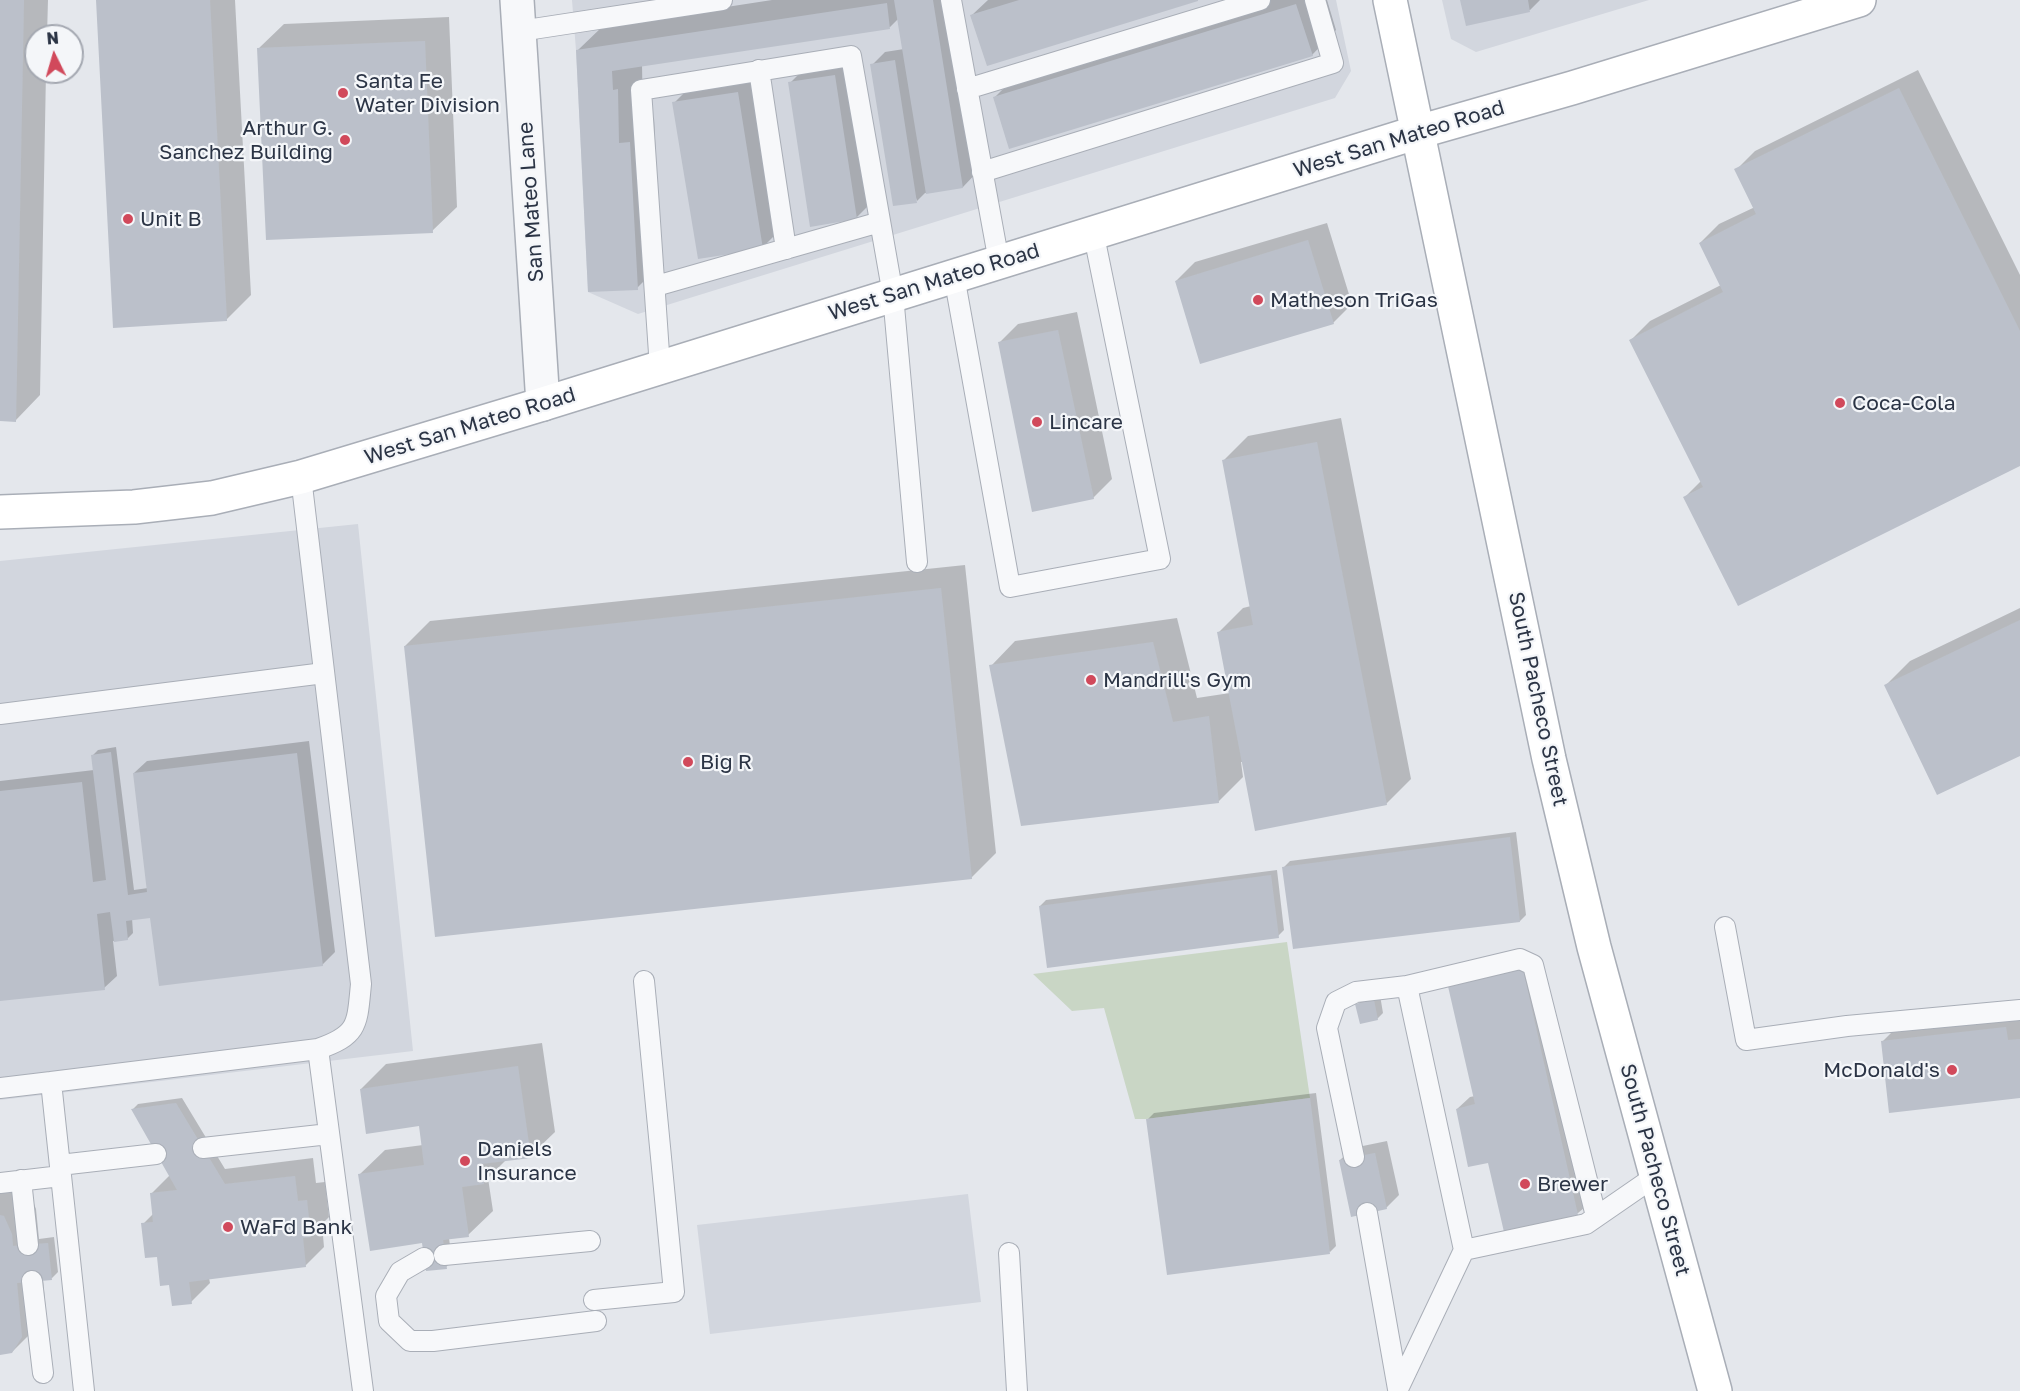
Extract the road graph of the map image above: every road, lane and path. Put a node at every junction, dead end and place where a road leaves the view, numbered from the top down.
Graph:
1 (722, 0) edge
2 (951, 0) edge
3 (1260, 0) edge
4 (1315, 0) edge
5 (1390, 0) edge
6 (1859, 0) edge
7 (518, 15) edge
8 (759, 70) junction
9 (967, 89) junction
10 (1418, 132) junction
11 (982, 172) junction
12 (880, 222) junction
13 (1093, 231) junction
14 (786, 249) junction
15 (999, 262) junction
16 (954, 276) junction
17 (656, 286) junction
18 (893, 294) junction
19 (660, 368) junction
20 (543, 404) junction
21 (301, 477) junction
22 (0, 512) edge
23 (917, 562) dead end
24 (324, 673) junction
25 (0, 714) edge
26 (1725, 927) dead end
27 (644, 981) dead end
28 (1407, 986) junction
29 (2020, 1010) edge
30 (318, 1050) junction
31 (51, 1082) junction
32 (0, 1088) edge
33 (329, 1134) junction
34 (203, 1148) dead end
35 (156, 1154) dead end
36 (1354, 1157) dead end
37 (61, 1170) junction
38 (1657, 1175) junction
39 (21, 1180) junction
40 (0, 1183) edge
41 (1367, 1213) dead end
42 (1596, 1216) junction
43 (590, 1241) dead end
44 (28, 1245) dead end
45 (1464, 1250) junction
46 (1009, 1253) dead end
47 (444, 1255) dead end
48 (424, 1258) dead end
49 (32, 1281) dead end
50 (594, 1300) dead end
51 (596, 1322) dead end
52 (43, 1373) dead end
53 (84, 1391) edge
54 (363, 1391) edge
55 (1017, 1391) edge
56 (1715, 1391) edge

1 - 7 lane
2 - 9 lane
3 - 9 lane
4 - 11 lane
5 - 10 street, South Pacheco Street
6 - 10 street, West San Mateo Road
7 - 20 street, San Mateo Lane
8 - 12 lane
8 - 14 lane
8 - 17 lane
9 - 11 lane
10 - 13 street, West San Mateo Road
10 - 38 street, South Pacheco Street
11 - 15 lane
12 - 14 lane
12 - 18 lane
13 - 15 street, West San Mateo Road
13 - 16 lane
14 - 17 lane
15 - 16 street, West San Mateo Road
16 - 18 street, West San Mateo Road
17 - 19 lane
18 - 19 street, West San Mateo Road
18 - 23 lane
19 - 20 street, West San Mateo Road
20 - 21 street, West San Mateo Road
21 - 22 street, West San Mateo Road
21 - 24 lane
24 - 25 lane
24 - 30 lane
26 - 29 lane
27 - 50 lane
28 - 36 lane
28 - 42 lane
28 - 45 lane
30 - 31 lane
30 - 33 lane
31 - 32 lane
31 - 37 lane
33 - 34 lane
33 - 54 lane
35 - 37 lane
37 - 39 lane
37 - 53 lane
38 - 42 lane
38 - 56 street, South Pacheco Street
39 - 40 lane
39 - 44 lane
41 - 45 lane
42 - 45 lane
43 - 47 lane
46 - 55 lane
48 - 51 lane
49 - 52 lane

